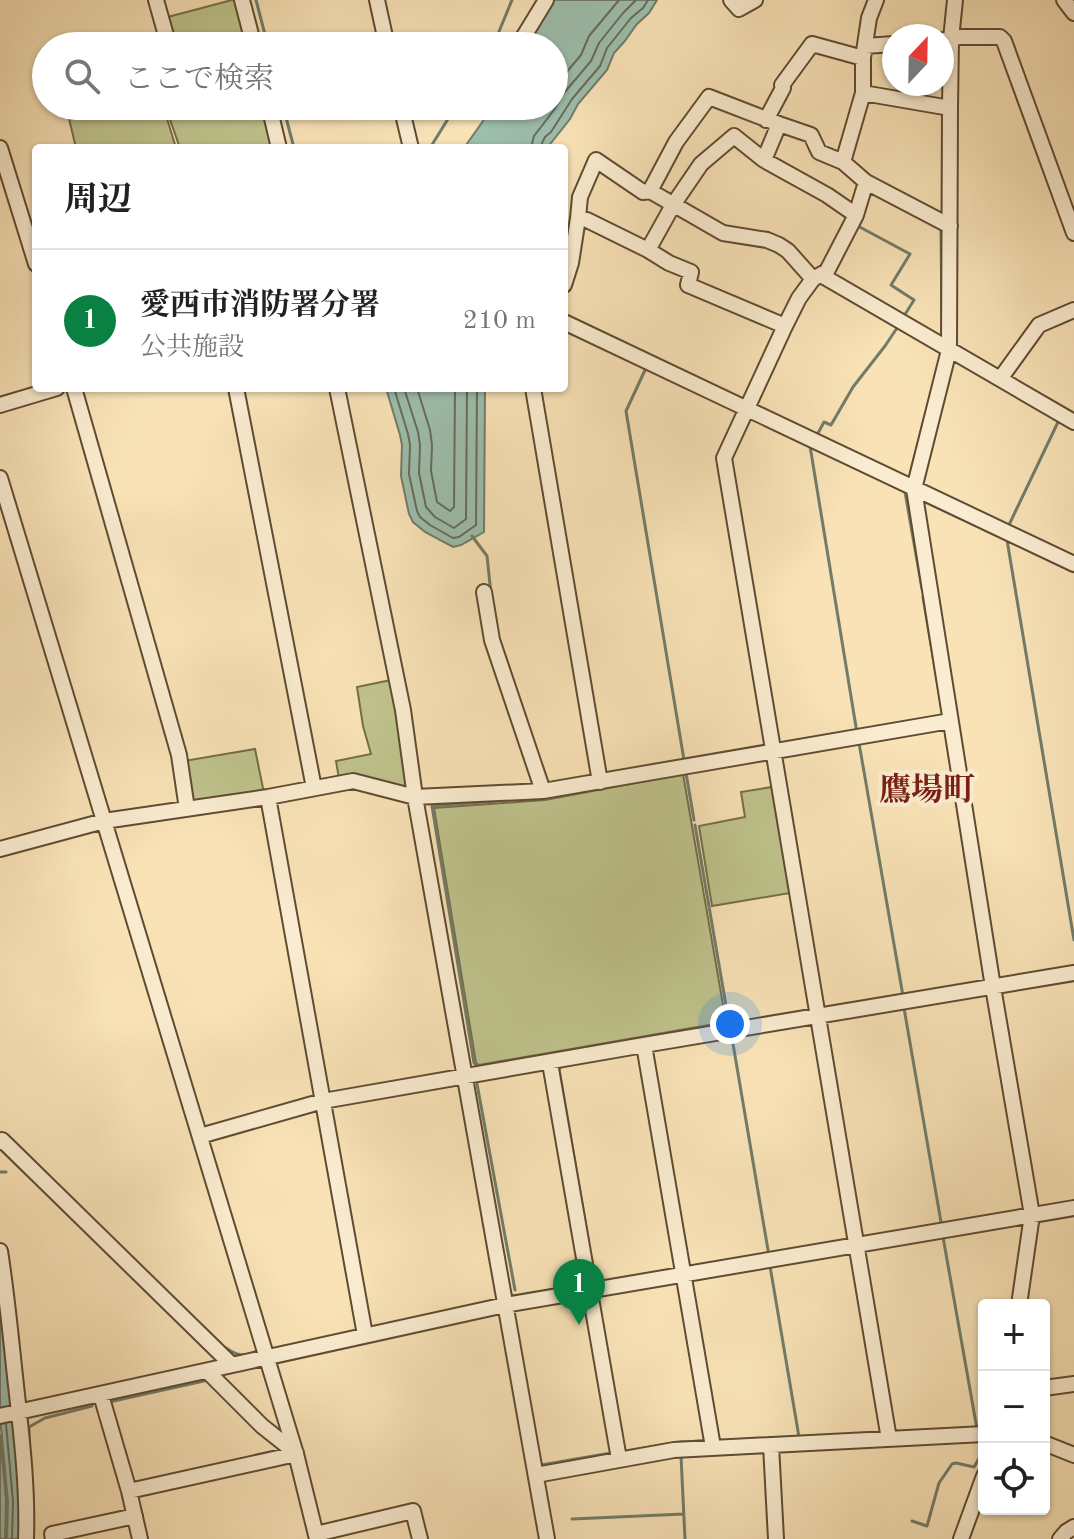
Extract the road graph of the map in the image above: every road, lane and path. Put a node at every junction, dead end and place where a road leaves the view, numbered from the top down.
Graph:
1 (156, 0) edge
2 (242, 0) edge
3 (377, 0) edge
4 (532, 0) edge
5 (546, 0) edge
6 (731, 0) edge
7 (755, 0) edge
8 (876, 0) edge
9 (955, 0) edge
10 (1064, 0) edge
11 (1074, 13) edge
12 (536, 17) junction
13 (950, 24) edge
14 (165, 32) edge
15 (249, 32) edge
16 (384, 32) edge
17 (527, 32) edge
18 (954, 38) edge
19 (882, 47) edge
20 (864, 52) junction
21 (863, 93) junction
22 (949, 96) edge
23 (950, 108) junction
24 (272, 120) edge
25 (404, 120) edge
26 (773, 122) junction
27 (278, 144) edge
28 (410, 144) edge
29 (0, 148) edge
30 (764, 160) junction
31 (843, 162) junction
32 (866, 182) junction
33 (650, 191) junction
34 (673, 205) junction
35 (856, 215) junction
36 (578, 218) junction
37 (950, 226) junction
38 (1074, 233) edge
39 (648, 250) junction
40 (32, 251) edge
41 (568, 272) edge
42 (817, 277) junction
43 (1074, 310) edge
44 (568, 324) edge
45 (785, 326) junction
46 (949, 350) junction
47 (1000, 379) junction
48 (44, 392) edge
49 (75, 392) edge
50 (237, 392) edge
51 (338, 392) edge
52 (534, 392) edge
53 (0, 405) edge
54 (747, 409) junction
55 (1074, 422) edge
56 (0, 478) edge
57 (914, 489) junction
58 (1074, 564) edge
59 (484, 592) dead end
60 (950, 721) junction
61 (773, 753) junction
62 (600, 782) junction
63 (314, 788) junction
64 (543, 791) junction
65 (268, 797) junction
66 (415, 797) junction
67 (187, 809) junction
68 (104, 821) junction
69 (0, 849) edge
70 (1074, 973) edge
71 (993, 987) junction
72 (819, 1016) junction
73 (644, 1045) junction
74 (550, 1063) junction
75 (464, 1077) junction
76 (323, 1101) junction
77 (200, 1136) junction
78 (1, 1139) edge
79 (1074, 1208) edge
80 (1032, 1215) junction
81 (857, 1244) junction
82 (0, 1251) edge
83 (684, 1274) junction
84 (590, 1289) junction
85 (1020, 1299) edge
86 (505, 1305) junction
87 (365, 1335) junction
88 (267, 1358) junction
89 (232, 1365) junction
90 (207, 1371) junction
91 (1074, 1384) edge
92 (1050, 1387) edge
93 (101, 1395) junction
94 (11, 1414) edge
95 (978, 1434) edge
96 (889, 1439) junction
97 (771, 1445) junction
98 (1050, 1445) edge
99 (713, 1447) junction
100 (296, 1454) junction
101 (1074, 1455) edge
102 (619, 1459) junction
103 (536, 1475) junction
104 (129, 1491) junction
105 (978, 1492) edge
106 (135, 1516) junction
107 (1074, 1527) edge
108 (317, 1536) edge
109 (26, 1539) edge
110 (53, 1539) edge
111 (140, 1539) edge
112 (420, 1539) edge
113 (547, 1539) edge
114 (776, 1539) edge
115 (961, 1539) edge
116 (1060, 1539) edge

1 - 14 street
2 - 15 street
3 - 16 street
4 - 12 street
5 - 12 street
6 - 7 street
8 - 20 street
9 - 13 street
10 - 11 street
12 - 17 street
18 - 38 street
19 - 20 street
20 - 21 street
20 - 26 street
21 - 23 street
21 - 31 street
22 - 23 street
23 - 37 street
24 - 27 street
25 - 28 street
26 - 30 street
26 - 31 street
26 - 33 street
29 - 40 street
30 - 34 street
30 - 35 street
31 - 32 street
32 - 35 street
32 - 37 street
33 - 34 street
33 - 36 street
34 - 39 street
34 - 42 street
35 - 42 street
36 - 39 street
36 - 41 street
37 - 46 street
39 - 45 street
42 - 45 street
42 - 46 street
43 - 47 street
44 - 54 street
45 - 54 street
46 - 47 street
46 - 57 street
47 - 55 street
48 - 53 street
49 - 67 street
50 - 63 street
51 - 66 street
52 - 62 street
54 - 57 street
54 - 61 street
56 - 68 street
57 - 58 street
57 - 60 street
59 - 64 street
60 - 61 street
60 - 71 street
61 - 62 street
61 - 72 street
62 - 64 street
63 - 65 street
63 - 66 street
64 - 66 street
65 - 67 street
65 - 76 street
66 - 75 street
67 - 68 street
68 - 69 street
68 - 77 street
70 - 71 street
71 - 72 street
71 - 80 street
72 - 73 street
72 - 81 street
73 - 74 street
73 - 83 street
74 - 75 street
74 - 84 street
75 - 76 street
75 - 86 street
76 - 77 street
76 - 87 street
77 - 88 street
78 - 89 street
79 - 80 street
80 - 81 street
80 - 85 street
81 - 83 street
81 - 96 street
82 - 94 street
83 - 84 street
83 - 99 street
84 - 86 street
84 - 102 street
86 - 87 street
86 - 103 street
87 - 88 street
88 - 89 street
88 - 100 street
89 - 90 street
90 - 93 street
90 - 100 street
91 - 92 street
93 - 94 street
93 - 104 street
94 - 109 street
95 - 96 street
96 - 97 street
97 - 99 street
97 - 114 street
98 - 101 street
99 - 102 street
100 - 104 street
100 - 108 street
102 - 103 street
103 - 113 street
104 - 106 street
105 - 115 street
106 - 110 street
106 - 111 street
107 - 116 street
108 - 112 street

